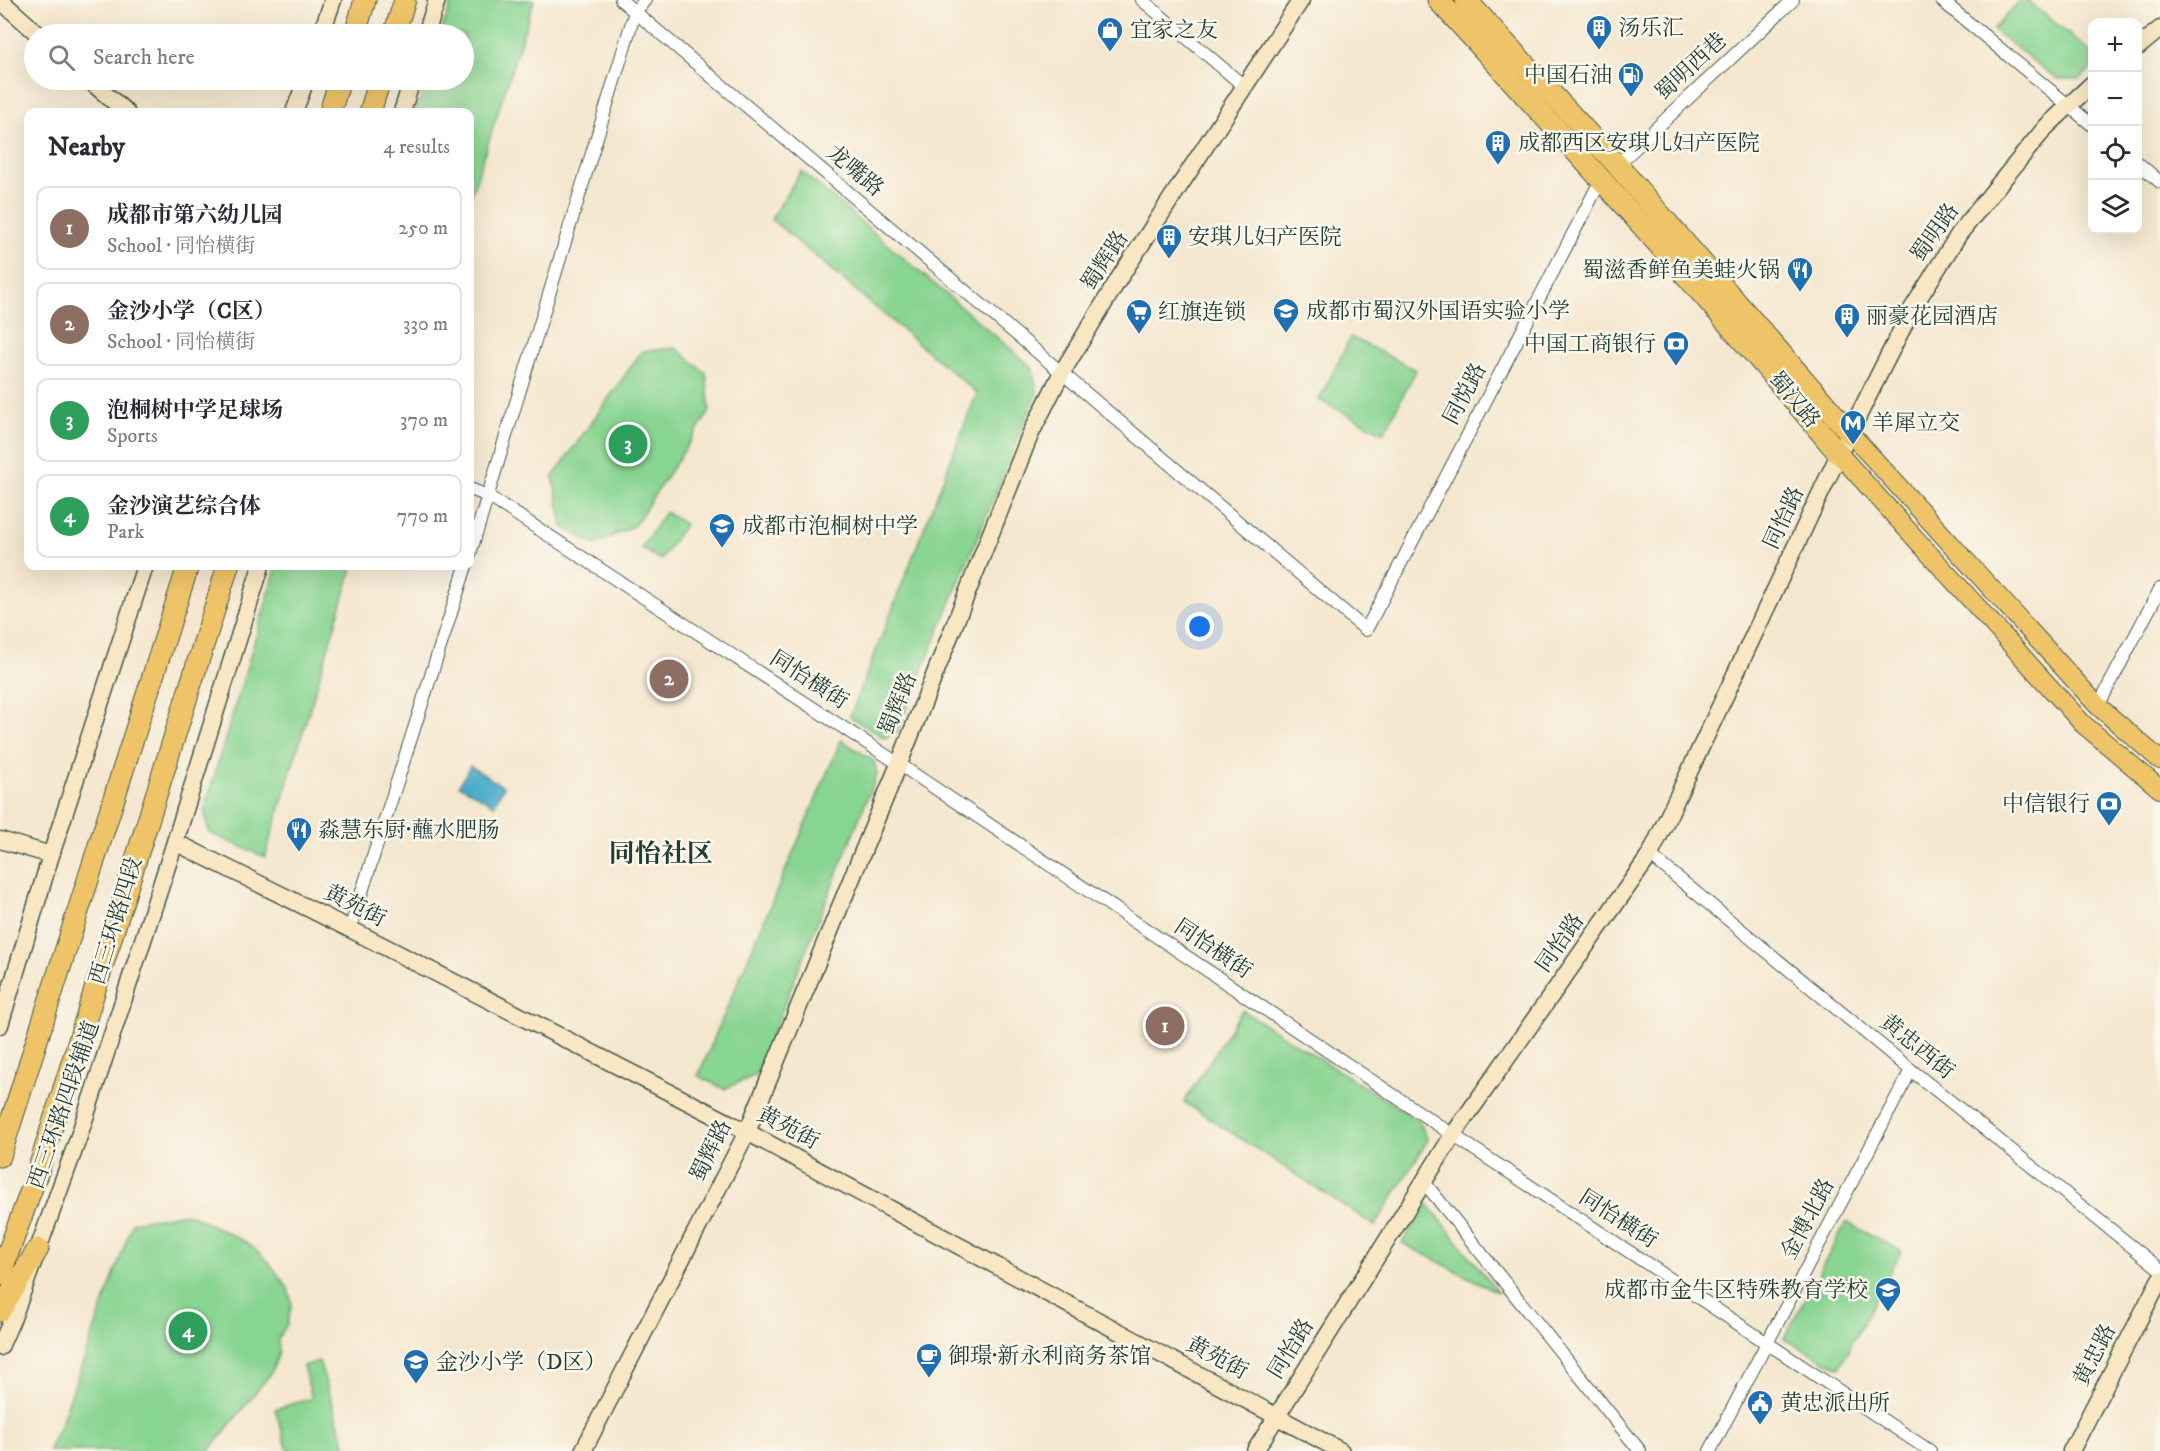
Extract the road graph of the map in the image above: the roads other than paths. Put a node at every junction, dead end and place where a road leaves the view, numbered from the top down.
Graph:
1 (0, 0) edge
2 (333, 0) edge
3 (365, 0) edge
4 (405, 0) edge
5 (437, 0) edge
6 (621, 0) edge
7 (645, 0) edge
8 (1142, 0) edge
9 (1302, 0) edge
10 (1438, 0) edge
11 (1466, 0) edge
12 (1479, 0) edge
13 (1793, 0) edge
14 (1941, 0) edge
15 (635, 12) junction
16 (27, 24) edge
17 (325, 24) edge
18 (357, 24) edge
19 (397, 24) edge
20 (429, 24) edge
21 (2160, 29) edge
22 (2142, 44) edge
23 (1512, 51) junction
24 (1245, 87) junction
25 (2088, 88) edge
26 (101, 90) edge
27 (302, 90) edge
28 (337, 90) edge
29 (377, 90) edge
30 (409, 90) edge
31 (2068, 105) junction
32 (121, 108) edge
33 (296, 108) edge
34 (331, 108) edge
35 (371, 108) edge
36 (403, 108) edge
37 (2088, 122) edge
38 (2142, 167) edge
39 (1609, 171) junction
40 (2160, 183) edge
41 (1061, 374) junction
42 (1850, 433) junction
43 (1839, 454) junction
44 (474, 491) edge
45 (488, 496) junction
46 (474, 541) edge
47 (144, 570) edge
48 (187, 570) edge
49 (227, 570) edge
50 (260, 570) edge
51 (465, 570) edge
52 (2160, 588) edge
53 (1366, 630) joint
54 (2098, 706) junction
55 (2160, 760) edge
56 (899, 764) junction
57 (2160, 789) edge
58 (0, 840) edge
59 (175, 843) junction
60 (51, 855) junction
61 (1650, 855) junction
62 (350, 929) junction
63 (0, 1025) edge
64 (1911, 1070) junction
65 (24, 1083) junction
66 (0, 1127) edge
67 (747, 1132) junction
68 (1453, 1135) junction
69 (0, 1156) edge
70 (1424, 1182) junction
71 (38, 1248) junction
72 (2160, 1269) edge
73 (0, 1275) edge
74 (2160, 1279) edge
75 (0, 1311) edge
76 (1767, 1342) junction
77 (0, 1347) edge
78 (1276, 1415) junction
79 (583, 1451) edge
80 (1255, 1451) edge
81 (1341, 1451) edge
82 (1640, 1451) edge
83 (1710, 1451) edge
84 (1930, 1451) edge
85 (2071, 1451) edge

1 - 16 street
2 - 17 street
3 - 18 highway
4 - 19 highway
5 - 20 street
6 - 15 street, 龙嘴路
7 - 15 street
8 - 24 street
9 - 24 street, 蜀辉路
10 - 39 highway, 蜀汉路
11 - 23 highway, 蜀汉路
12 - 23 street
13 - 39 street, 蜀明西巷
14 - 31 street
15 - 41 street, 龙嘴路
15 - 45 street
21 - 22 street
23 - 39 highway, 蜀汉路
24 - 41 street, 蜀辉路
25 - 31 street, 蜀明路
26 - 32 street
27 - 33 street
28 - 34 highway
29 - 35 highway
30 - 36 street
31 - 37 street
31 - 42 street, 蜀明路
38 - 40 street
39 - 42 highway, 蜀汉路
39 - 43 highway, 蜀汉路
39 - 53 street, 同悦路
41 - 53 street, 龙嘴路
41 - 56 street, 蜀辉路
42 - 43 street, 同怡路
42 - 54 main road, 蜀汉路
43 - 57 main road, 蜀汉路
43 - 61 street, 同怡路
44 - 45 street, 同怡横街
45 - 46 street
45 - 56 street, 同怡横街
47 - 60 street
48 - 65 highway, 西三环路四段
49 - 73 highway, 西三环路四段
50 - 59 street, 西三环路四段辅道
51 - 62 street
52 - 54 street
54 - 55 main road, 蜀汉路
56 - 67 street, 蜀辉路
56 - 68 street, 同怡横街
58 - 60 street
59 - 62 street, 黄苑街
59 - 71 street, 西三环路四段辅道
60 - 63 street
61 - 64 street, 黄忠西街
61 - 68 street, 同怡路
62 - 67 street, 黄苑街
64 - 72 street, 黄忠西街
64 - 76 street, 金博北路
65 - 66 highway
65 - 69 highway, 西三环路四段
67 - 78 street, 黄苑街
67 - 79 street, 蜀辉路
68 - 70 street, 同怡路
68 - 76 street, 同怡横街
70 - 78 street, 同怡路
70 - 82 street
71 - 75 highway
71 - 77 street, 西三环路四段辅道
74 - 85 street, 黄忠路
76 - 83 street, 金博北路
76 - 84 street, 同怡横街
78 - 80 street, 同怡路
78 - 81 street, 黄苑街

